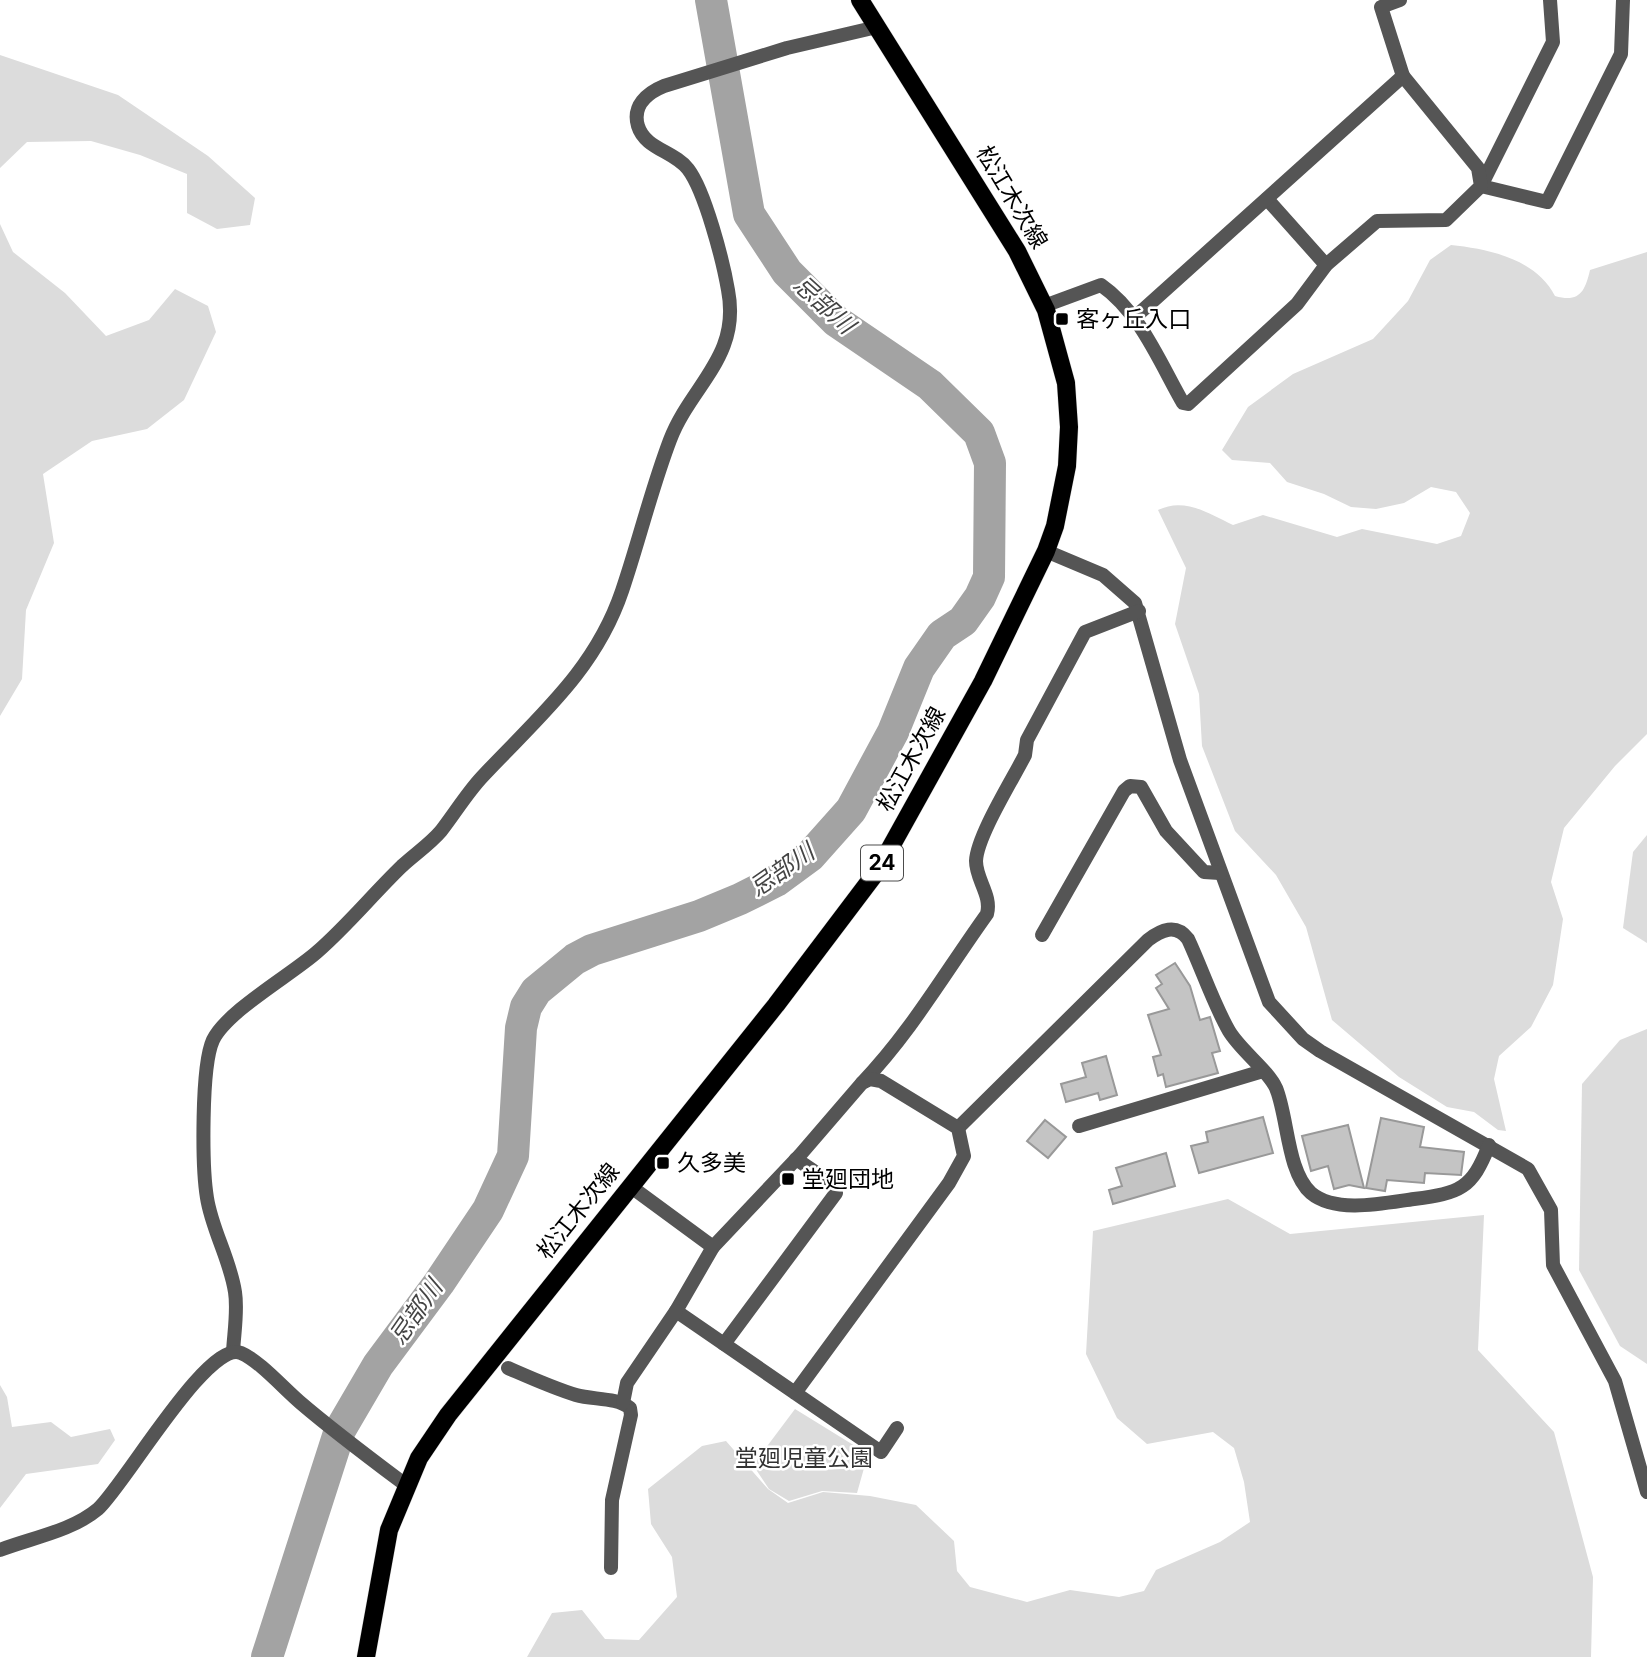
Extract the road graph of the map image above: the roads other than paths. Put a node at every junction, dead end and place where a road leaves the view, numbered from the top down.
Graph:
1 (860, 0) edge
2 (1400, 0) edge
3 (1550, 0) edge
4 (1623, 0) edge
5 (877, 27) junction
6 (1403, 76) junction
7 (1480, 186) junction
8 (1267, 199) junction
9 (1325, 265) junction
10 (1044, 306) junction
11 (1134, 318) junction
12 (1046, 551) junction
13 (1139, 611) junction
14 (1220, 873) junction
15 (1042, 935) dead end
16 (1263, 1071) junction
17 (862, 1083) junction
18 (1079, 1126) dead end
19 (958, 1128) junction
20 (1489, 1145) junction
21 (796, 1159) junction
22 (631, 1186) junction
23 (713, 1247) junction
24 (676, 1311) junction
25 (724, 1344) junction
26 (233, 1352) junction
27 (508, 1368) dead end
28 (795, 1394) junction
29 (623, 1403) junction
30 (897, 1428) dead end
31 (407, 1486) junction
32 (1647, 1492) edge
33 (0, 1550) edge
34 (611, 1569) dead end
35 (366, 1657) edge

1 - 5 main road, 松江木次線 / 24
2 - 6 street
3 - 7 street
4 - 7 street
5 - 10 main road, 松江木次線 / 24
5 - 26 street
6 - 7 street
6 - 8 street
7 - 9 street
8 - 9 street
8 - 11 street
9 - 11 street
10 - 11 street
10 - 12 main road, 松江木次線 / 24
12 - 13 street
12 - 22 main road, 松江木次線 / 24
13 - 14 street
13 - 17 street
14 - 15 street
14 - 20 street
16 - 18 street
16 - 19 street
16 - 20 street
17 - 19 street
17 - 21 street
19 - 28 street
20 - 32 street
21 - 23 street
21 - 25 street
22 - 23 street
22 - 31 main road, 松江木次線 / 24
23 - 24 street
24 - 25 street
24 - 29 street
25 - 28 street
26 - 31 street
26 - 33 street
27 - 29 street
28 - 30 street
29 - 34 street
31 - 35 main road, 松江木次線 / 24

